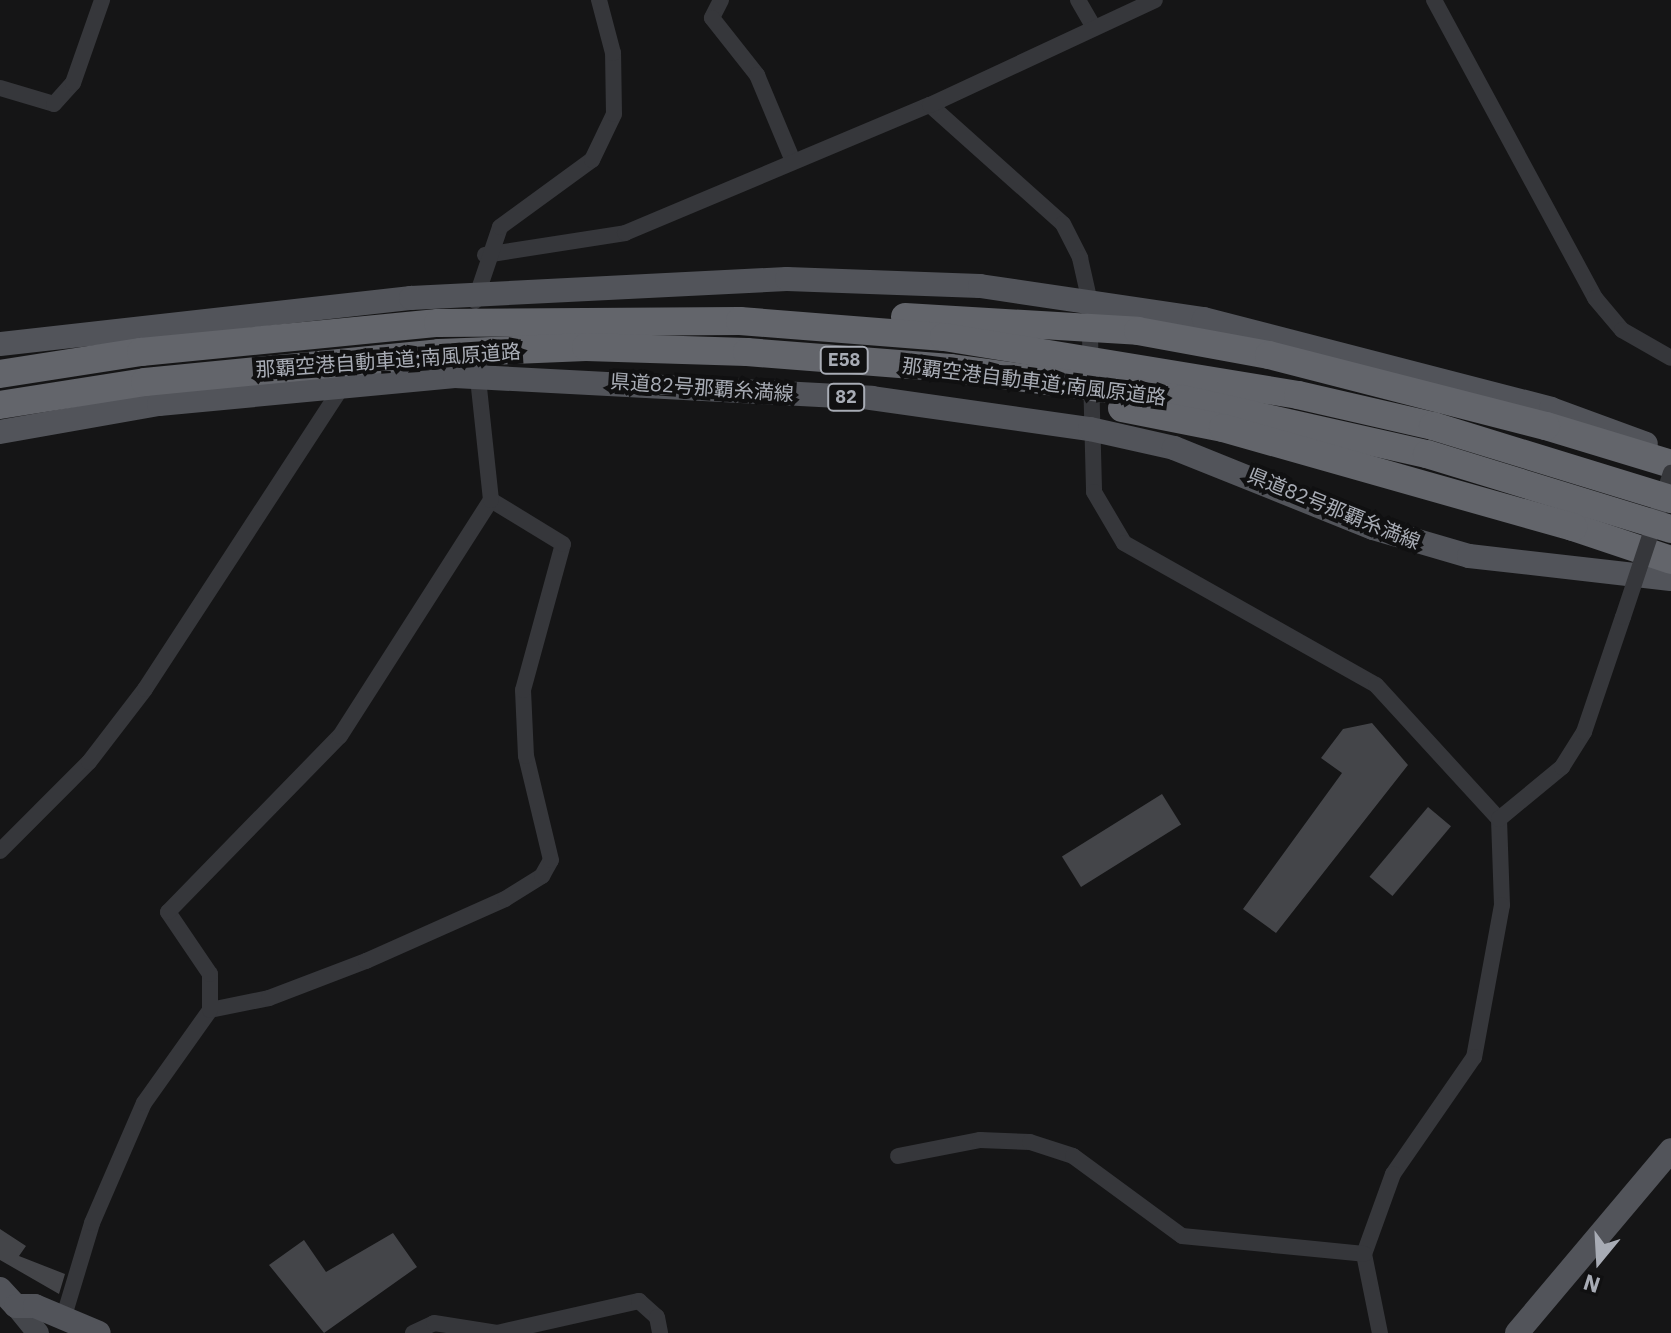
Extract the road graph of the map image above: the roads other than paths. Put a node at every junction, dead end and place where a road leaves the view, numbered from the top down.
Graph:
1 (102, 0) edge
2 (599, 0) edge
3 (721, 0) edge
4 (1078, 0) edge
5 (1155, 0) edge
6 (1434, 0) edge
7 (1094, 28) junction
8 (0, 88) edge
9 (930, 105) junction
10 (793, 161) junction
11 (485, 255) junction
12 (475, 294) junction
13 (1089, 298) junction
14 (740, 321) junction
15 (0, 344) edge
16 (747, 352) junction
17 (1671, 358) edge
18 (0, 374) edge
19 (478, 376) junction
20 (344, 384) junction
21 (0, 405) edge
22 (1090, 429) junction
23 (0, 432) edge
24 (1671, 454) edge
25 (1671, 464) edge
26 (1671, 473) edge
27 (1671, 499) edge
28 (491, 500) junction
29 (1671, 529) edge
30 (1671, 560) edge
31 (1671, 579) edge
32 (1499, 819) junction
33 (0, 851) edge
34 (210, 1010) junction
35 (1671, 1150) edge
36 (898, 1156) dead end
37 (1364, 1254) junction
38 (5, 1296) edge
39 (64, 1316) junction
40 (38, 1333) edge
41 (99, 1333) edge
42 (413, 1333) edge
43 (660, 1333) edge
44 (1380, 1333) edge
45 (1517, 1333) edge

1 - 8 street
2 - 11 street
3 - 10 street
4 - 7 street
5 - 7 street
6 - 17 street
7 - 9 street
9 - 10 street
9 - 13 street
10 - 11 street
11 - 12 street
12 - 13 main road
12 - 15 main road
12 - 19 street
13 - 22 street
13 - 24 main road
14 - 18 highway, 那覇空港自動車道;南風原道路 / E58, bridge
14 - 25 highway, bridge
14 - 27 highway, 那覇空港自動車道;南風原道路 / E58, bridge
16 - 21 highway, 那覇空港自動車道;南風原道路 / E58, bridge
16 - 29 highway, 那覇空港自動車道;南風原道路 / E58, bridge
16 - 30 highway, bridge
19 - 20 main road, 県道82号那覇糸満線 / 82
19 - 22 main road, 県道82号那覇糸満線 / 82
19 - 28 street
20 - 23 main road, 県道82号那覇糸満線 / 82
20 - 33 street
22 - 31 main road, 県道82号那覇糸満線 / 82
22 - 32 street
26 - 32 street, bridge
28 - 34 street
28 - 34 street
32 - 37 street
34 - 39 street
35 - 45 main road
36 - 37 street
37 - 44 street
38 - 39 main road
38 - 40 main road
39 - 41 main road
42 - 43 street

